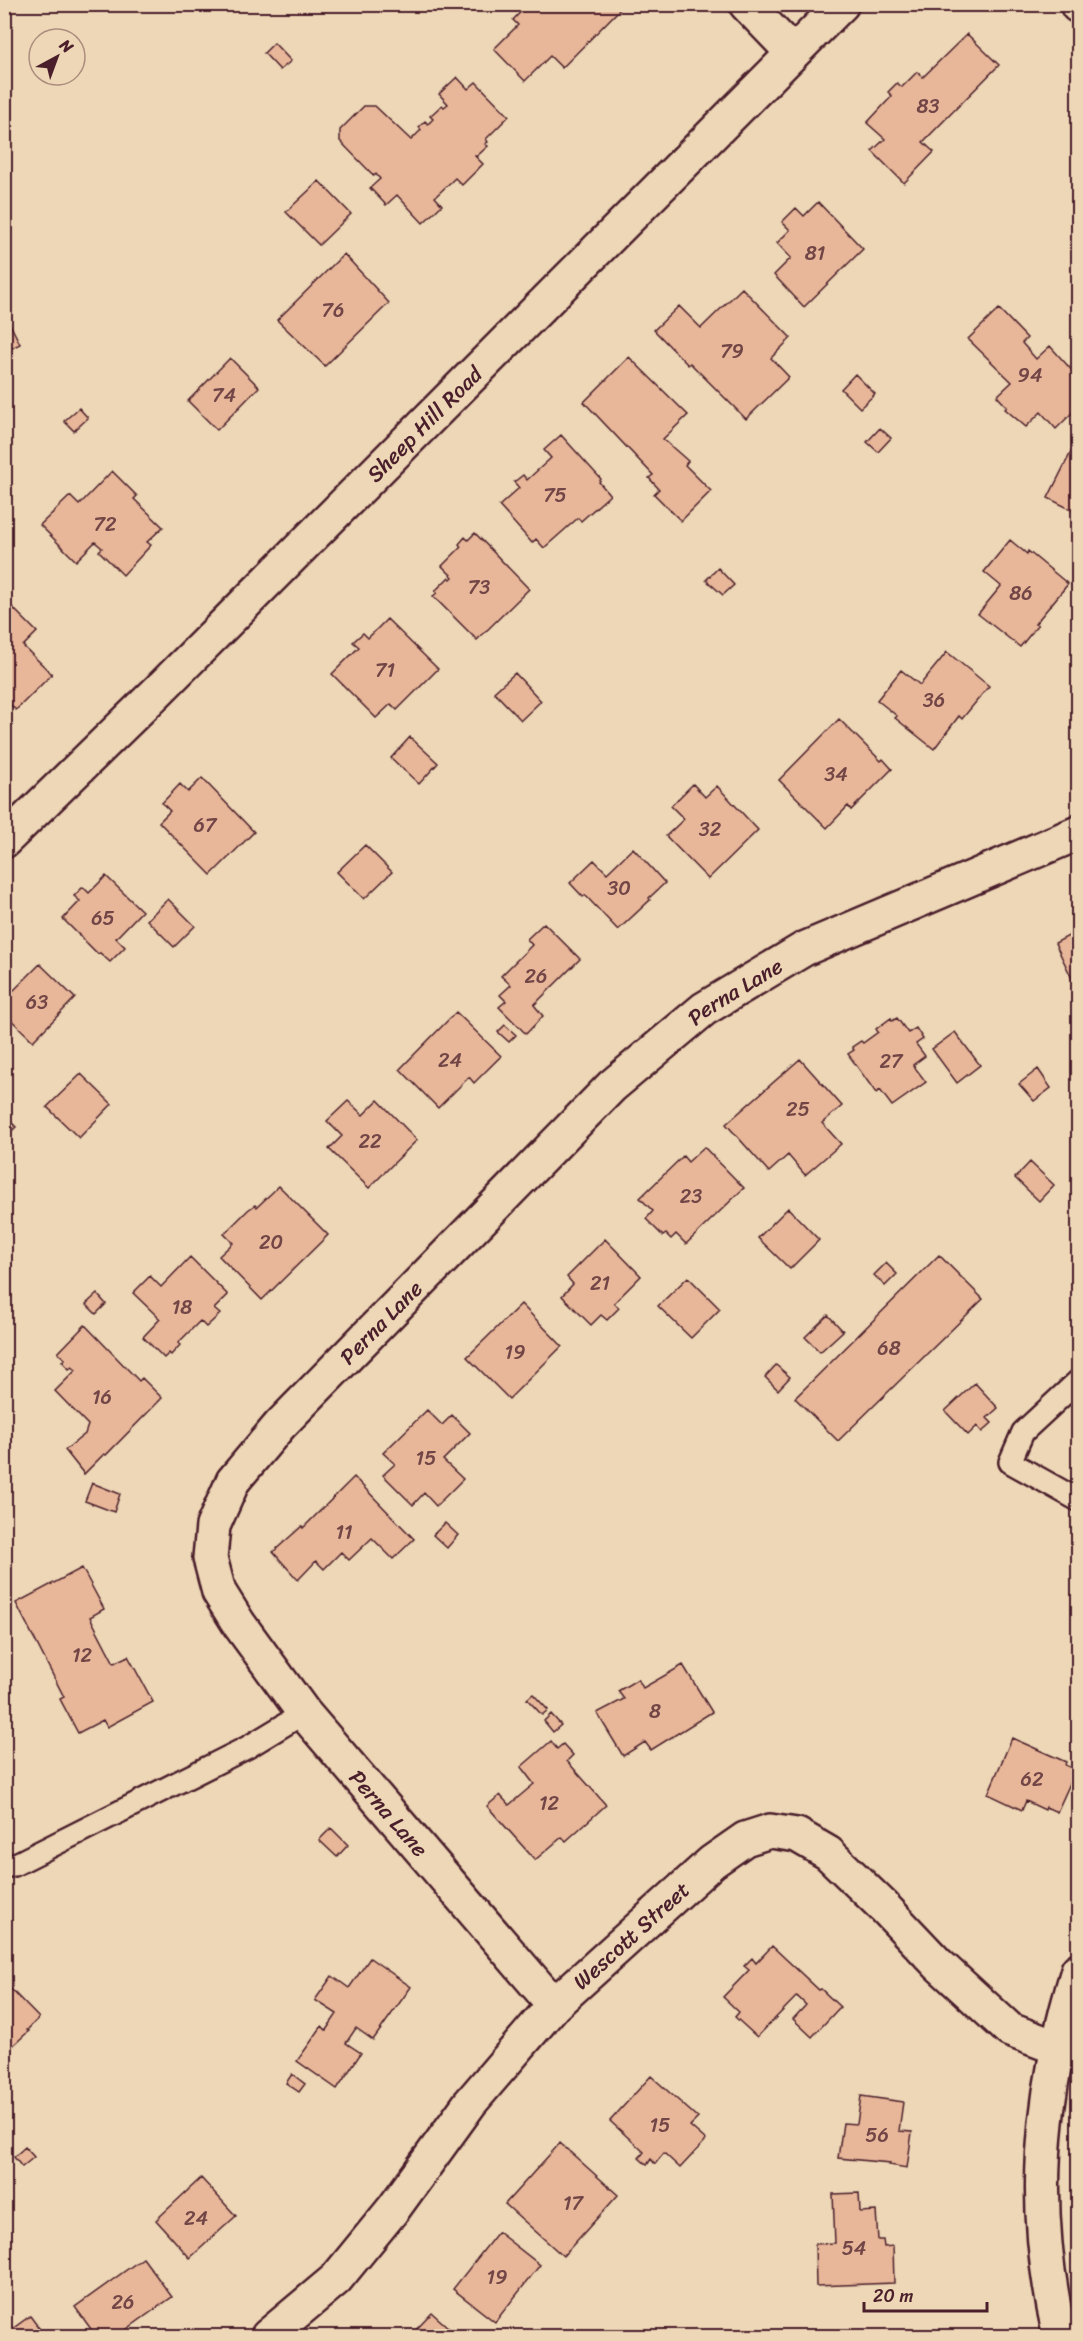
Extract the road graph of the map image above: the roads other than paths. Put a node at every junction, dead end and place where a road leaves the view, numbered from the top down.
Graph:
1 (746, 4) edge
2 (842, 4) edge
3 (792, 52) junction
4 (1078, 833) edge
5 (4, 841) edge
6 (1078, 1382) edge
7 (1078, 1500) edge
8 (304, 1713) junction
9 (4, 1868) edge
10 (1078, 1970) edge
11 (554, 2005) junction
12 (1058, 2048) junction
13 (268, 2337) edge
14 (1060, 2337) edge

1 - 3 street
2 - 3 street, Sheep Hill Road
3 - 5 street, Sheep Hill Road
4 - 8 street, Perna Lane
6 - 7 lane
8 - 9 lane
8 - 11 street, Perna Lane
10 - 12 street
11 - 12 street, Wescott Street
11 - 13 street, Wescott Street
12 - 14 street

